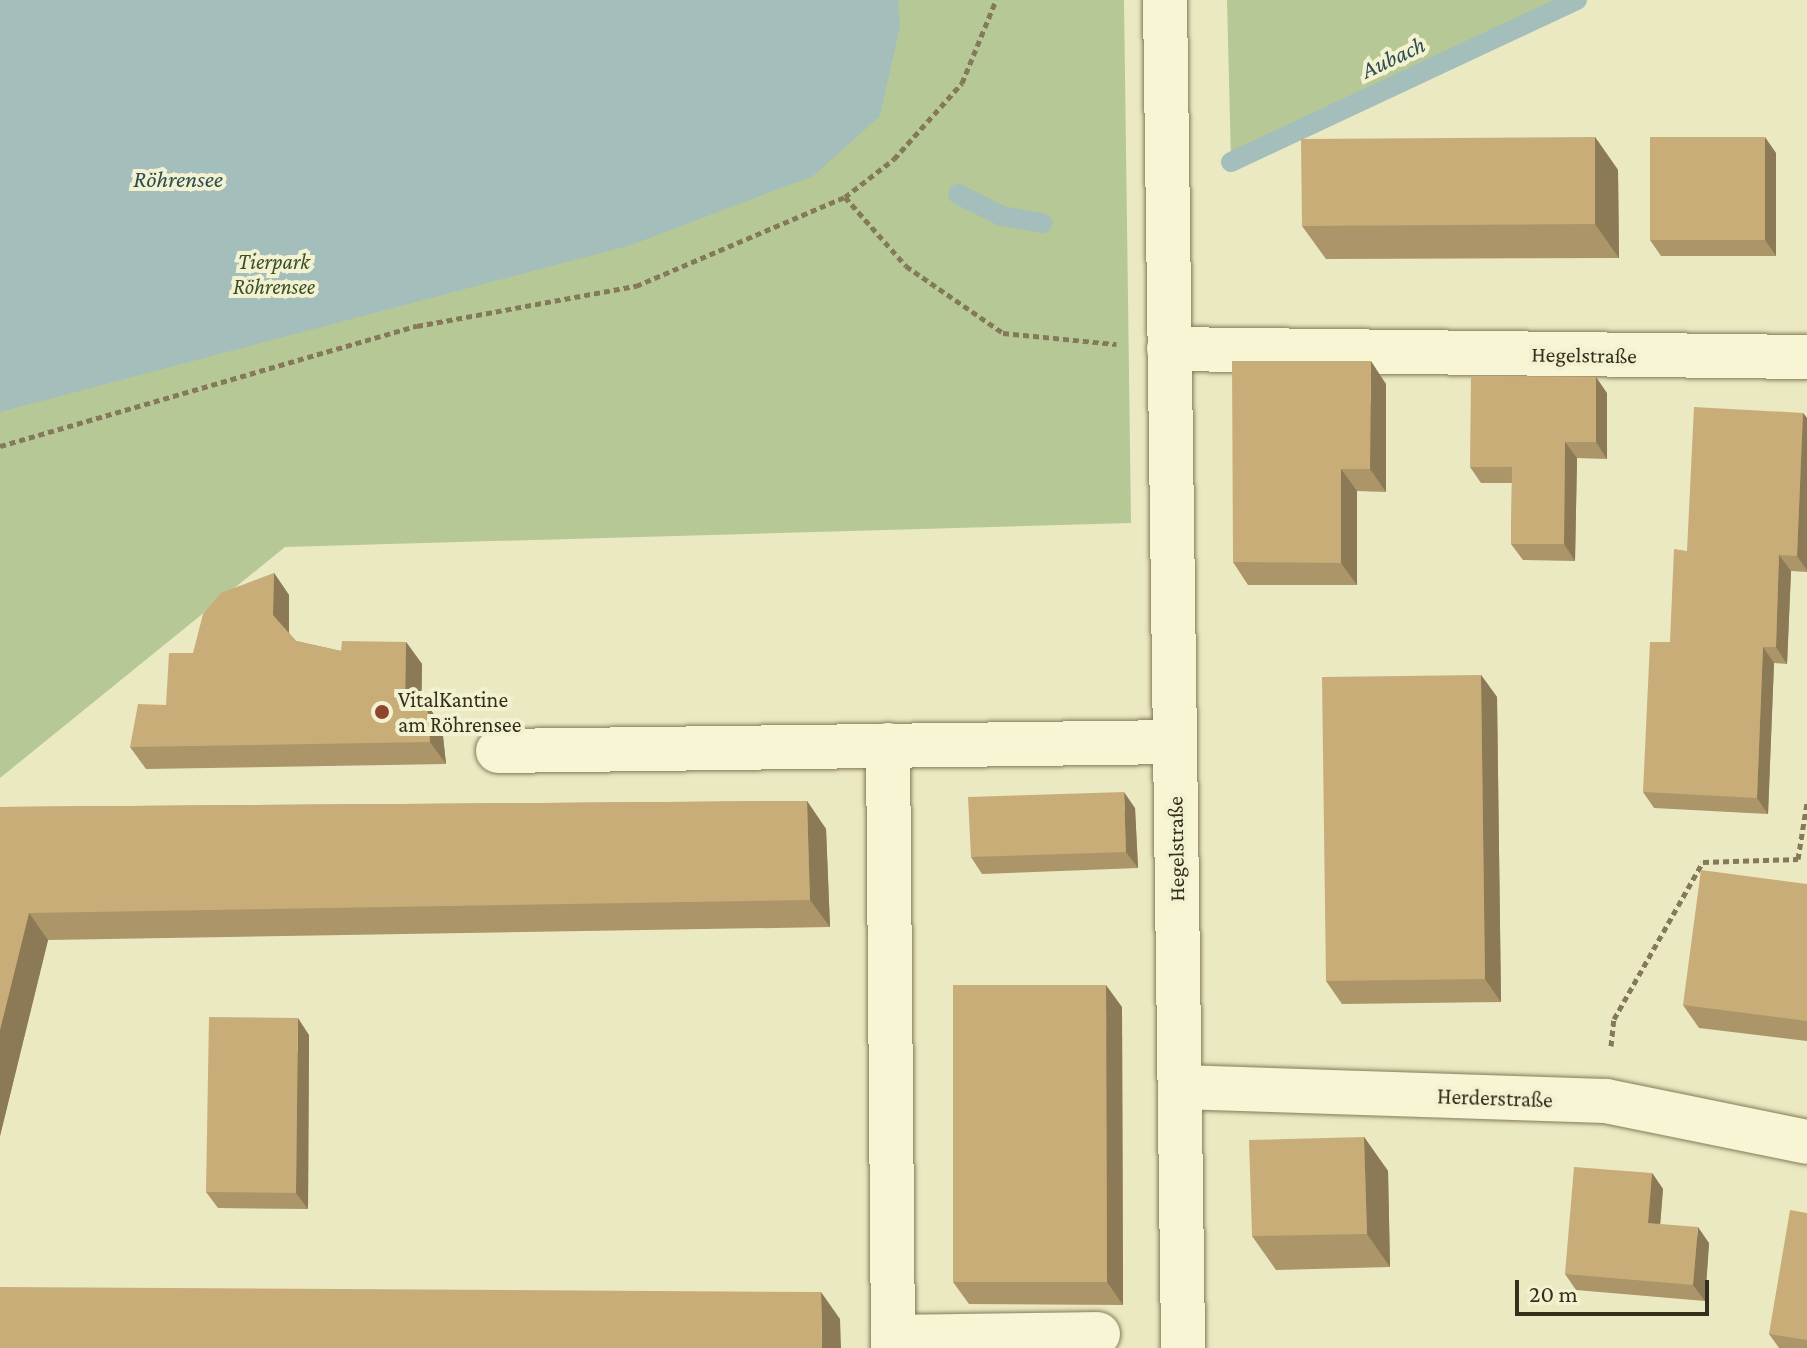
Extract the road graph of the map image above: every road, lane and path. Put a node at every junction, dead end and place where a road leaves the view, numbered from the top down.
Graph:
1 (996, 0) edge
2 (1165, 0) edge
3 (845, 197) junction
4 (1169, 349) junction
5 (1807, 357) edge
6 (0, 446) edge
7 (1175, 742) junction
8 (888, 745) junction
9 (498, 751) dead end
10 (1807, 803) edge
11 (1798, 859) junction
12 (1807, 861) edge
13 (1180, 1087) junction
14 (1606, 1101) junction
15 (1807, 1142) edge
16 (1098, 1334) dead end
17 (893, 1343) edge
18 (1183, 1348) edge

1 - 3 path
2 - 4 street, Hegelstraße
3 - 4 path
3 - 6 path
4 - 5 street, Hegelstraße
4 - 7 street, Hegelstraße
7 - 8 street
7 - 13 street, Hegelstraße
8 - 9 street
8 - 17 street
10 - 11 path
11 - 12 path
11 - 14 path
13 - 14 street, Herderstraße
13 - 18 street, Hegelstraße
14 - 15 street, Herderstraße
16 - 17 street

